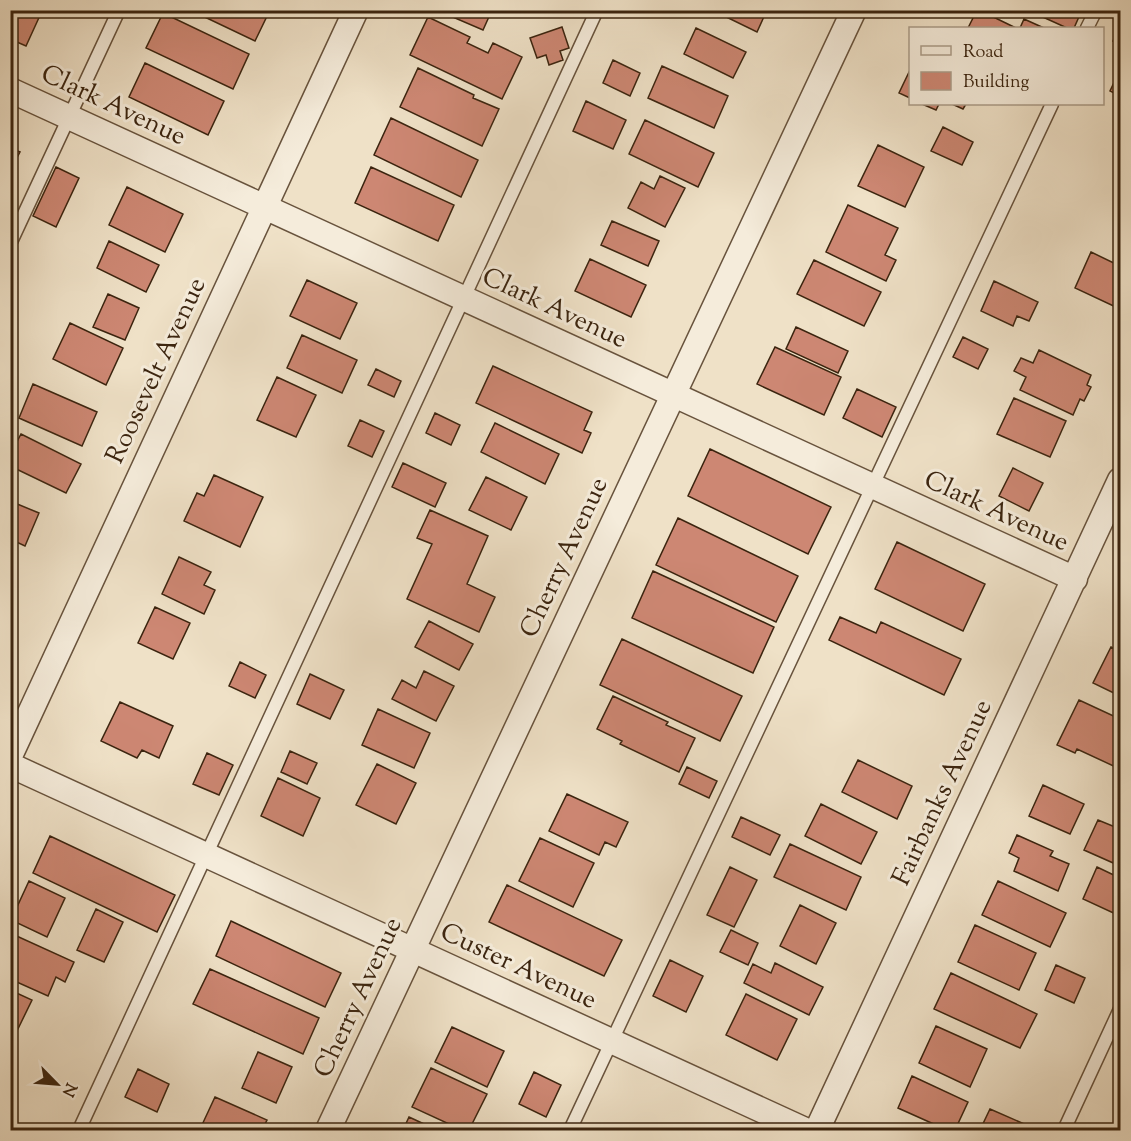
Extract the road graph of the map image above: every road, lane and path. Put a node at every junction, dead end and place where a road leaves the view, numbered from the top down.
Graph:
1 (119, 10) edge
2 (356, 10) edge
3 (597, 10) edge
4 (854, 10) edge
5 (1096, 10) edge
6 (1088, 27) edge
7 (10, 90) edge
8 (1052, 105) edge
9 (69, 117) junction
10 (265, 207) junction
11 (10, 244) edge
12 (464, 299) junction
13 (674, 395) junction
14 (1120, 480) edge
15 (873, 486) junction
16 (1075, 579) junction
17 (10, 756) edge
18 (10, 765) edge
19 (206, 855) junction
20 (413, 951) junction
21 (1120, 1008) edge
22 (612, 1042) junction
23 (79, 1131) edge
24 (328, 1131) edge
25 (570, 1131) edge
26 (805, 1131) edge
27 (817, 1131) edge
28 (1064, 1131) edge

1 - 9 lane
2 - 10 street, Roosevelt Avenue
3 - 12 lane
4 - 13 street, Cherry Avenue
5 - 6 lane
7 - 9 street, Clark Avenue
8 - 15 lane
9 - 10 street, Clark Avenue
9 - 11 lane
10 - 12 street, Clark Avenue
10 - 17 street, Roosevelt Avenue
12 - 13 street, Clark Avenue
12 - 19 lane
13 - 15 street, Clark Avenue
13 - 20 street, Cherry Avenue
14 - 16 street, Fairbanks Avenue
15 - 16 street, Clark Avenue
15 - 22 lane
16 - 27 street, Fairbanks Avenue
18 - 19 street, Custer Avenue
19 - 20 street, Custer Avenue
19 - 23 lane
20 - 22 street, Custer Avenue
20 - 24 street, Cherry Avenue
21 - 28 lane
22 - 25 lane
22 - 26 street, Custer Avenue

